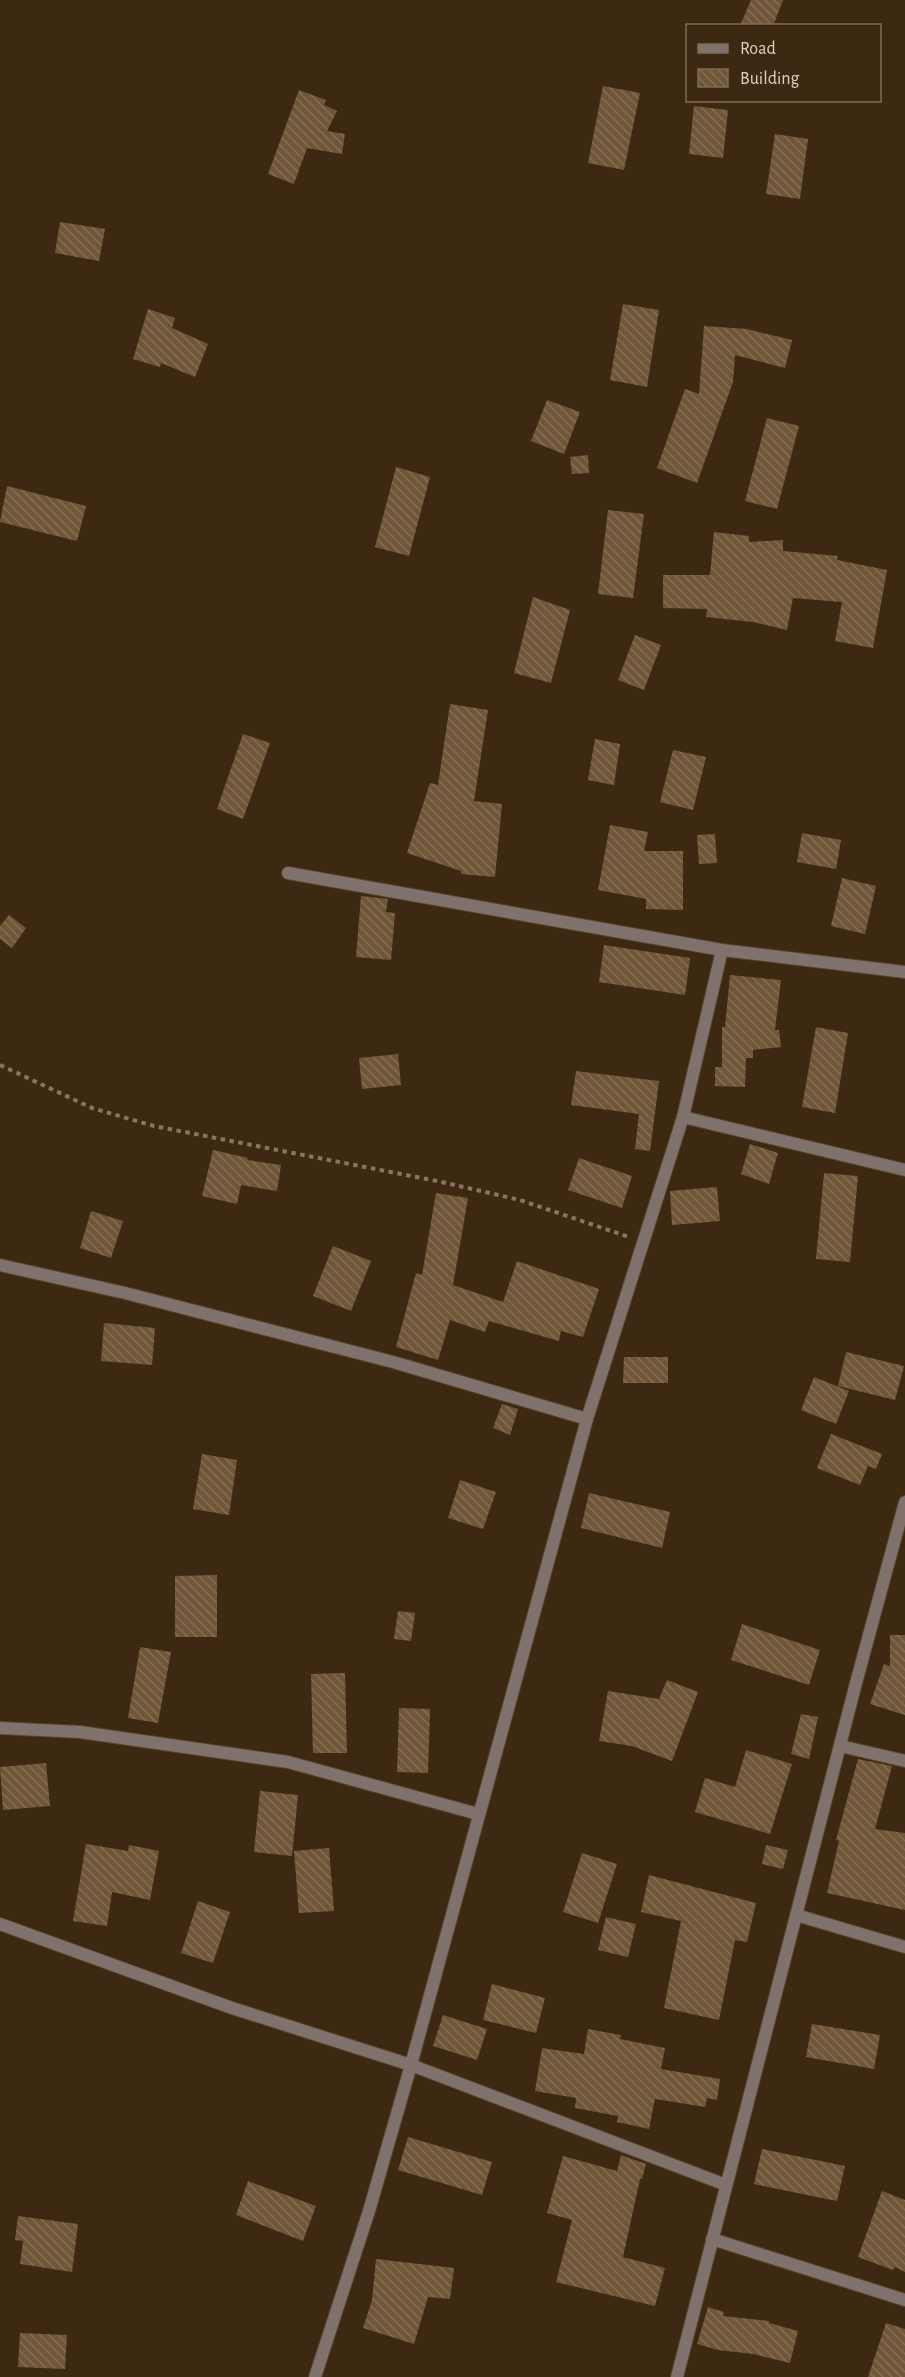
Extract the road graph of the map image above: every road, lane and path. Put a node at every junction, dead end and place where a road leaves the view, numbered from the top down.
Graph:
1 (288, 873) dead end
2 (722, 950) junction
3 (905, 972) edge
4 (0, 1065) edge
5 (683, 1117) junction
6 (905, 1170) edge
7 (644, 1242) junction
8 (0, 1265) edge
9 (587, 1419) junction
10 (905, 1502) edge
11 (0, 1728) edge
12 (840, 1746) junction
13 (905, 1761) edge
14 (478, 1814) junction
15 (796, 1915) junction
16 (0, 1924) edge
17 (905, 1947) edge
18 (411, 2065) junction
19 (726, 2185) junction
20 (712, 2239) junction
21 (905, 2300) edge
22 (315, 2377) edge
23 (677, 2377) edge

1 - 2 street
2 - 3 street
2 - 5 street
4 - 7 path
5 - 6 street
5 - 7 street
7 - 9 street
8 - 9 street
9 - 14 street
10 - 12 street
11 - 14 street
12 - 13 street
12 - 15 street
14 - 18 street
15 - 17 street
15 - 19 street
16 - 18 street
18 - 19 street
18 - 22 street
19 - 20 street
20 - 21 street
20 - 23 street

